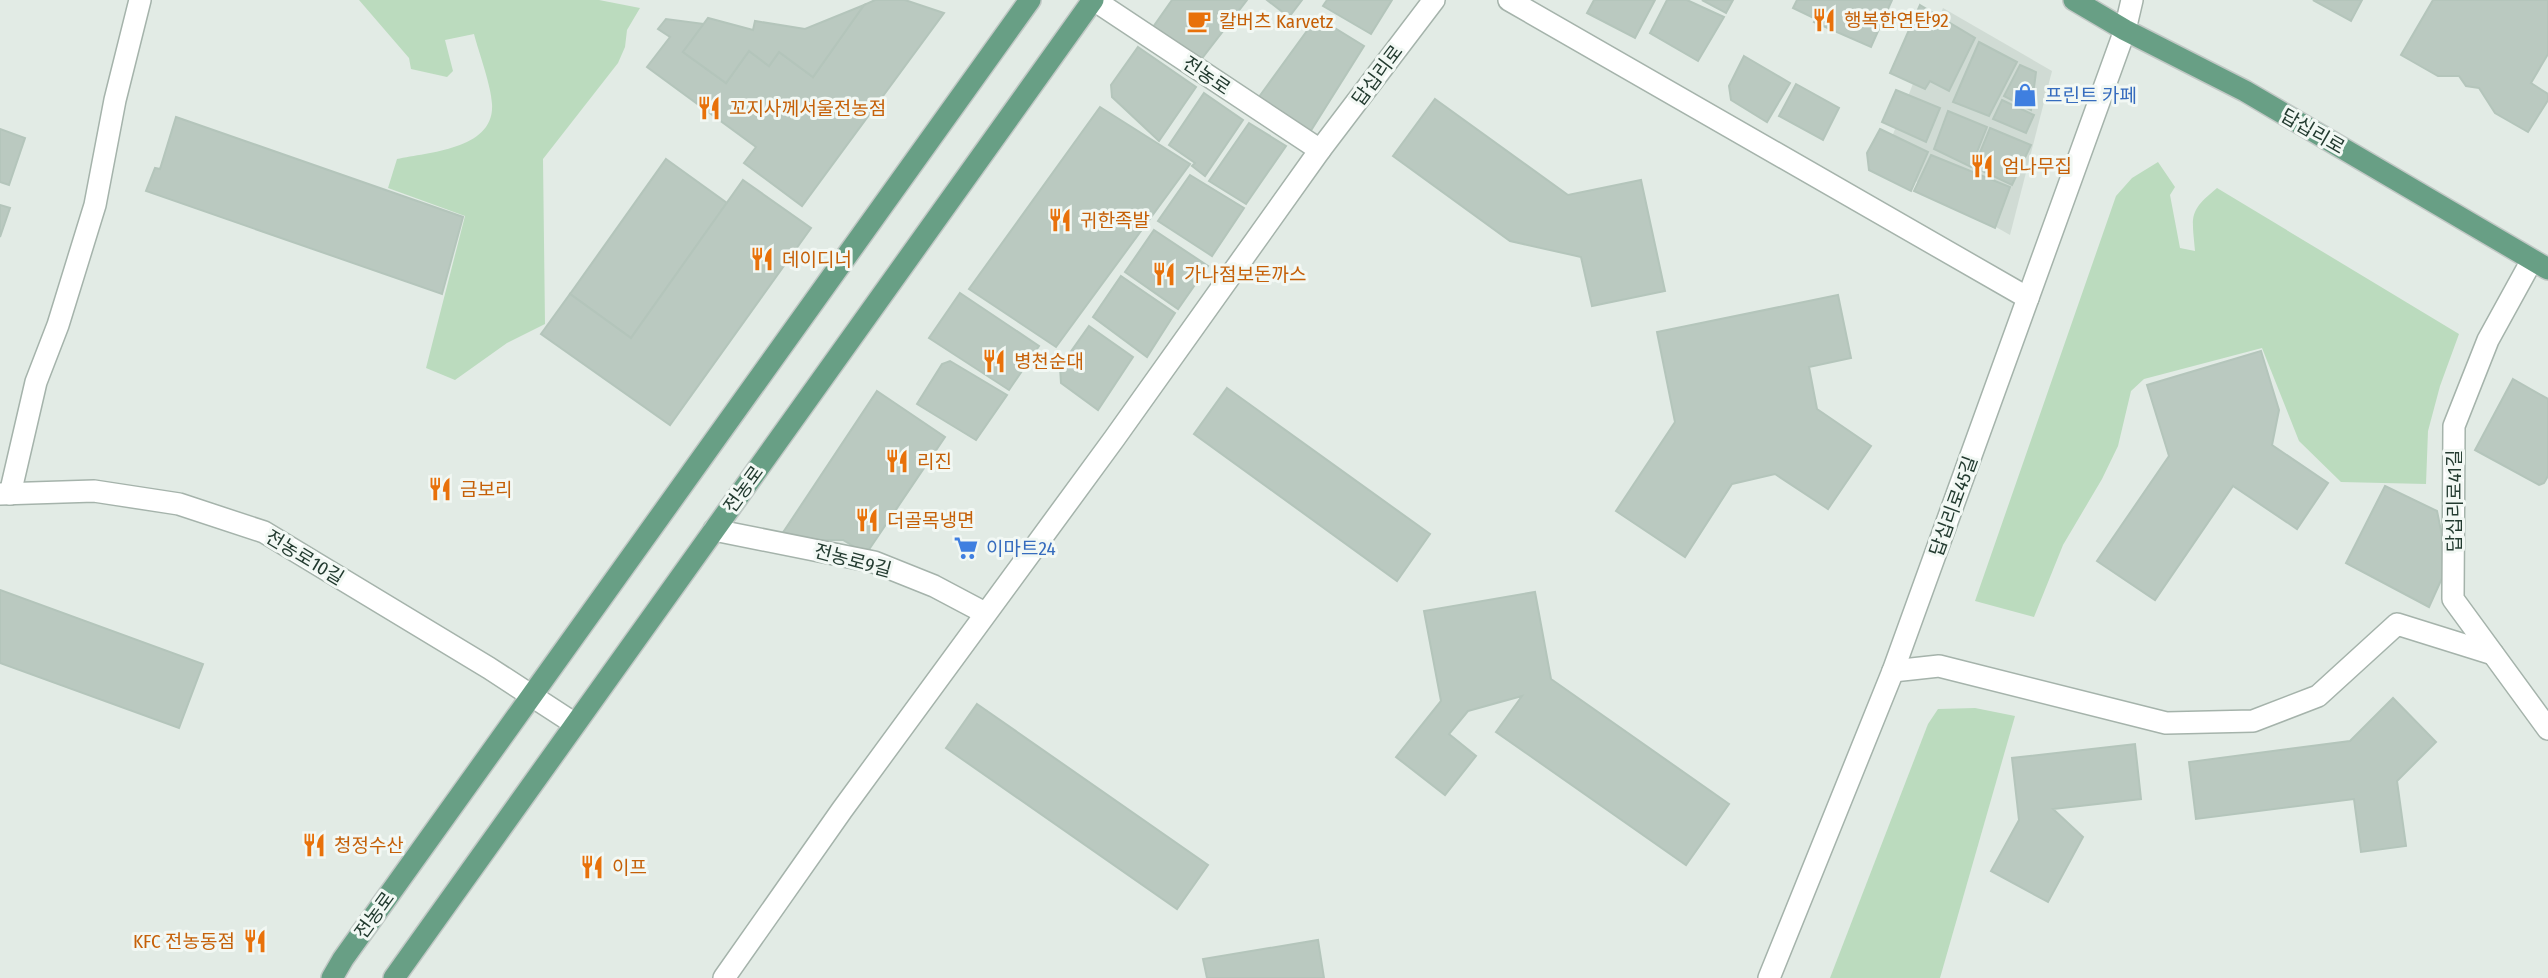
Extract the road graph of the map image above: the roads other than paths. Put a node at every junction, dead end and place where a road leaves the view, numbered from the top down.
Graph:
1 (140, 0) edge
2 (1030, 0) edge
3 (1093, 0) edge
4 (1434, 0) edge
5 (1509, 0) edge
6 (2074, 0) edge
7 (2132, 0) edge
8 (2124, 30) junction
9 (1320, 150) junction
10 (2540, 264) edge
11 (2028, 298) junction
12 (5, 494) edge
13 (714, 530) junction
14 (985, 613) junction
15 (2493, 654) junction
16 (1893, 671) junction
17 (532, 696) junction
18 (575, 724) junction
19 (2548, 729) edge
20 (332, 978) edge
21 (394, 978) edge
22 (724, 978) edge
23 (1769, 978) edge

1 - 12 street
2 - 17 main road, 전농로
3 - 9 street, 전농로
3 - 13 main road, 전농로
4 - 9 street, 답십리로
5 - 11 street
6 - 8 main road, 답십리로
7 - 8 street, 답십리로45길
8 - 10 main road, 답십리로
8 - 11 street, 답십리로45길
9 - 14 street, 답십리로
10 - 15 street, 답십리로41길
11 - 16 street, 답십리로45길
12 - 17 street, 전농로10길
13 - 14 street, 전농로9길
13 - 18 main road, 전농로
14 - 22 street, 답십리로
15 - 16 street
15 - 19 street, 답십리로41길
16 - 23 street, 답십리로45길
17 - 18 street, 전농로10길
17 - 20 main road, 전농로
18 - 21 main road, 전농로

